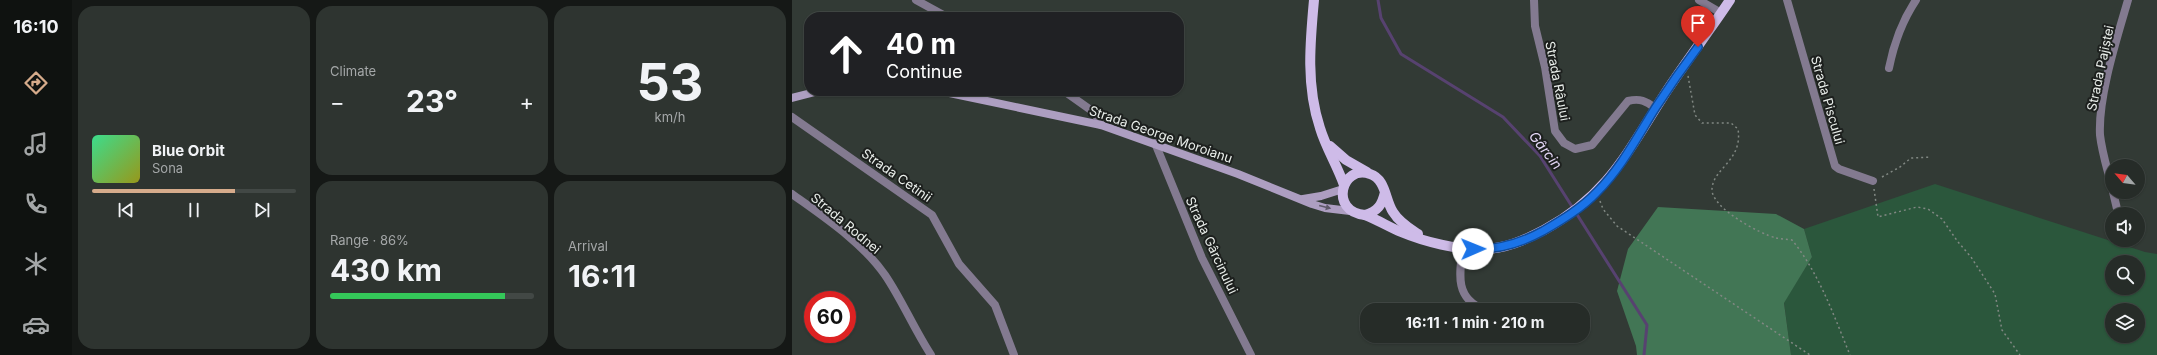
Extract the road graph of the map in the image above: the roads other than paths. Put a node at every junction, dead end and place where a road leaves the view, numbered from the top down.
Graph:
1 (916, 0) edge
2 (1314, 0) edge
3 (1534, 0) edge
4 (1699, 0) edge
5 (1730, 0) edge
6 (1787, 0) edge
7 (1916, 0) edge
8 (2128, 0) edge
9 (938, 12) edge
10 (1722, 13) junction
11 (1889, 68) dead end
12 (804, 95) edge
13 (964, 96) edge
14 (1071, 96) edge
15 (792, 98) edge
16 (1655, 108) junction
17 (792, 117) edge
18 (1101, 125) junction
19 (1325, 142) junction
20 (1155, 143) junction
21 (2105, 160) edge
22 (1371, 174) junction
23 (1873, 181) road end
24 (1344, 187) junction
25 (1385, 192) junction
26 (792, 194) edge
27 (1300, 199) junction
28 (1350, 210) junction
29 (1365, 215) junction
30 (1428, 241) junction
31 (1463, 248) junction
32 (1470, 303) edge
33 (931, 355) edge
34 (1014, 355) edge
35 (1251, 355) edge

1 - 9 street
2 - 19 main road
3 - 16 street, Strada Râului
4 - 10 street
5 - 10 main road
6 - 23 street, Strada Piscului
7 - 11 street
8 - 21 street, Strada Pajiștei
10 - 16 main road
12 - 15 main road
13 - 18 main road, Strada George Moroianu
14 - 18 street
16 - 31 main road
17 - 34 street, Strada Cetinii
18 - 20 main road, Strada George Moroianu
19 - 22 main road
19 - 24 main road
20 - 27 main road, Strada George Moroianu
20 - 35 street, Strada Gârcinului
22 - 24 main road
22 - 25 main road
24 - 27 main road, Strada George Moroianu
24 - 28 main road
25 - 29 main road
25 - 30 main road
26 - 33 street, Strada Rodnei
27 -> 28 main road, Strada George Moroianu
28 - 29 main road
29 - 30 main road
30 - 31 main road
31 - 32 street

